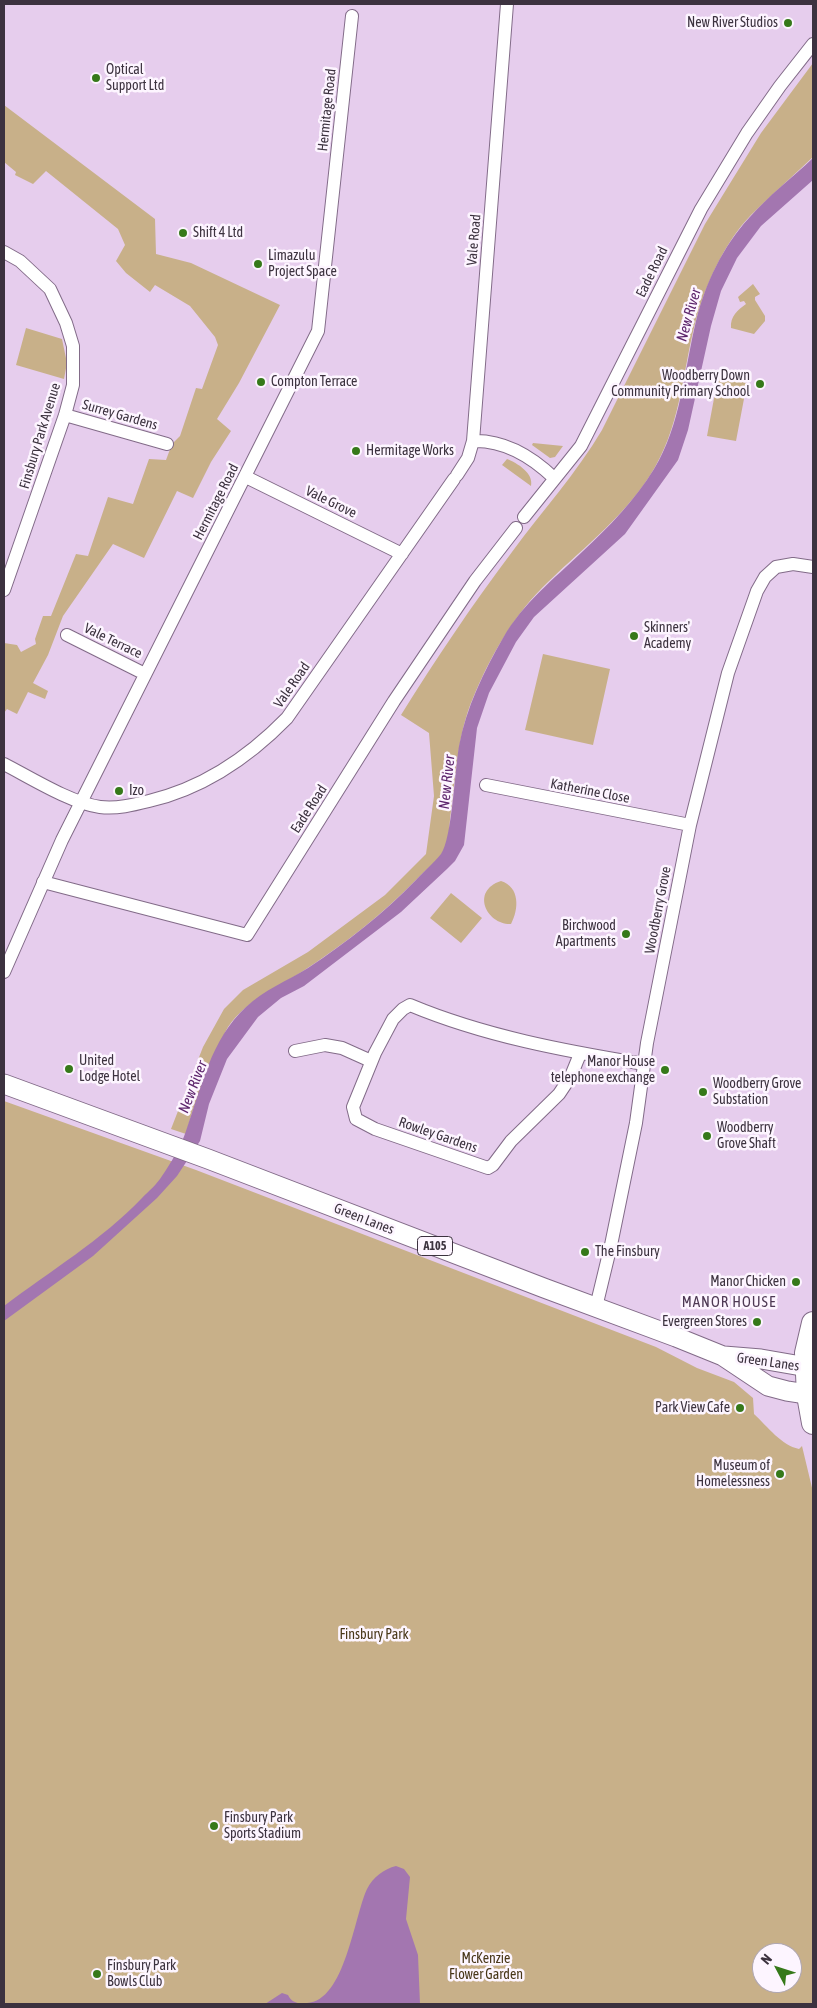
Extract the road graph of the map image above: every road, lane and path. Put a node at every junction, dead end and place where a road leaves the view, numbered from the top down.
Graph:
1 (508, 4) edge
2 (353, 10) edge
3 (813, 44) edge
4 (4, 252) edge
5 (65, 415) junction
6 (472, 441) junction
7 (167, 444) dead end
8 (246, 477) junction
9 (554, 478) junction
10 (524, 517) dead end
11 (516, 528) dead end
12 (402, 554) junction
13 (813, 567) edge
14 (4, 590) edge
15 (67, 635) dead end
16 (146, 674) junction
17 (4, 764) edge
18 (486, 785) dead end
19 (82, 802) junction
20 (690, 825) junction
21 (43, 882) junction
22 (4, 972) edge
23 (295, 1051) dead end
24 (580, 1054) junction
25 (371, 1061) junction
26 (644, 1064) junction
27 (4, 1084) edge
28 (596, 1307) junction
29 (813, 1323) edge
30 (723, 1356) junction
31 (810, 1367) edge
32 (811, 1395) edge
33 (813, 1422) edge

1 - 6 street, Vale Road
2 - 8 street, Hermitage Road
3 - 9 street, Eade Road
4 - 5 street, Finsbury Park Avenue
5 - 7 street, Surrey Gardens
5 - 14 street, Finsbury Park Avenue
6 - 9 street
6 - 12 street, Vale Road
8 - 12 street, Vale Grove
8 - 16 street, Hermitage Road
9 - 10 street, Eade Road
11 - 21 street, Eade Road
12 - 19 street, Vale Road
13 - 20 street, Woodberry Grove
15 - 16 street, Vale Terrace
16 - 19 street, Hermitage Road
17 - 19 street
18 - 20 street, Katherine Close
19 - 21 street, Hermitage Road
20 - 26 street, Woodberry Grove
21 - 22 street, Hermitage Road
23 - 25 street
24 - 25 street, Rowley Gardens
24 - 25 street, Rowley Gardens
24 - 26 street, Rowley Gardens
26 - 28 street, Woodberry Grove
27 - 28 main road, Green Lanes / A105
28 - 30 main road, Green Lanes / A105
29 - 31 highway
30 - 31 main road, Green Lanes / A105
30 - 32 main road, Green Lanes / A105
31 - 32 highway
32 - 33 highway

